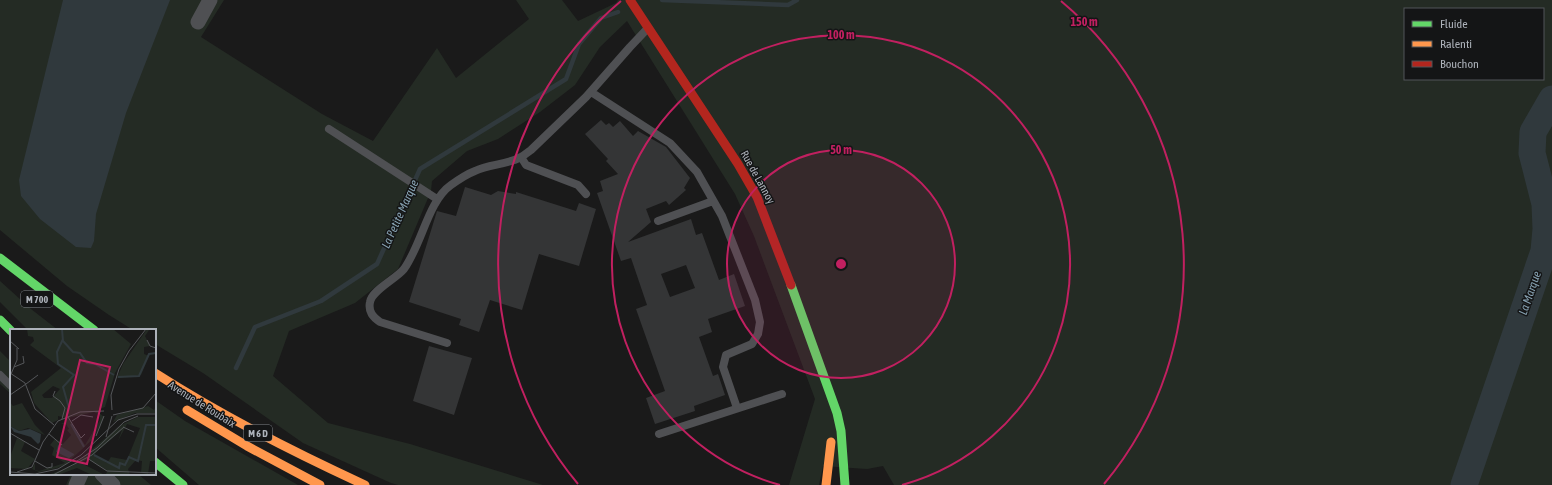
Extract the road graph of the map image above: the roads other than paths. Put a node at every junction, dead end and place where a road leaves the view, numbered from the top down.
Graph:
1 (210, 0) edge
2 (630, 0) edge
3 (198, 22) dead end
4 (648, 28) junction
5 (591, 92) junction
6 (329, 129) dead end
7 (521, 157) junction
8 (586, 194) dead end
9 (437, 199) junction
10 (713, 201) junction
11 (658, 221) dead end
12 (0, 258) edge
13 (0, 267) edge
14 (28, 291) dead end
15 (0, 320) edge
16 (10, 329) edge
17 (93, 329) edge
18 (447, 343) dead end
19 (156, 374) edge
20 (0, 375) edge
21 (10, 385) edge
22 (826, 385) junction
23 (782, 394) dead end
24 (179, 405) dead end
25 (737, 408) junction
26 (659, 434) dead end
27 (156, 463) edge
28 (81, 475) edge
29 (103, 475) edge
30 (76, 485) edge
31 (113, 485) edge
32 (183, 485) edge
33 (320, 485) edge
34 (365, 485) edge
35 (826, 485) edge
36 (844, 485) edge

1 - 3 street
2 - 4 main road, Rue de Lannoy
4 - 5 lane
4 - 22 main road, Rue de Lannoy
5 - 7 lane
5 - 10 lane
6 - 9 lane
7 - 8 lane
7 - 9 lane
9 - 18 lane
10 - 11 lane
10 - 25 lane
12 - 17 main road
13 - 14 main road, M 700
15 - 16 main road
19 - 34 main road, M 6 D
20 - 21 lane
22 - 35 main road, Rue de Lannoy
22 - 36 main road, Rue de Lannoy
23 - 25 lane
24 - 33 main road, Avenue de Roubaix
25 - 26 lane
27 - 32 main road
28 - 30 street
29 - 31 street

